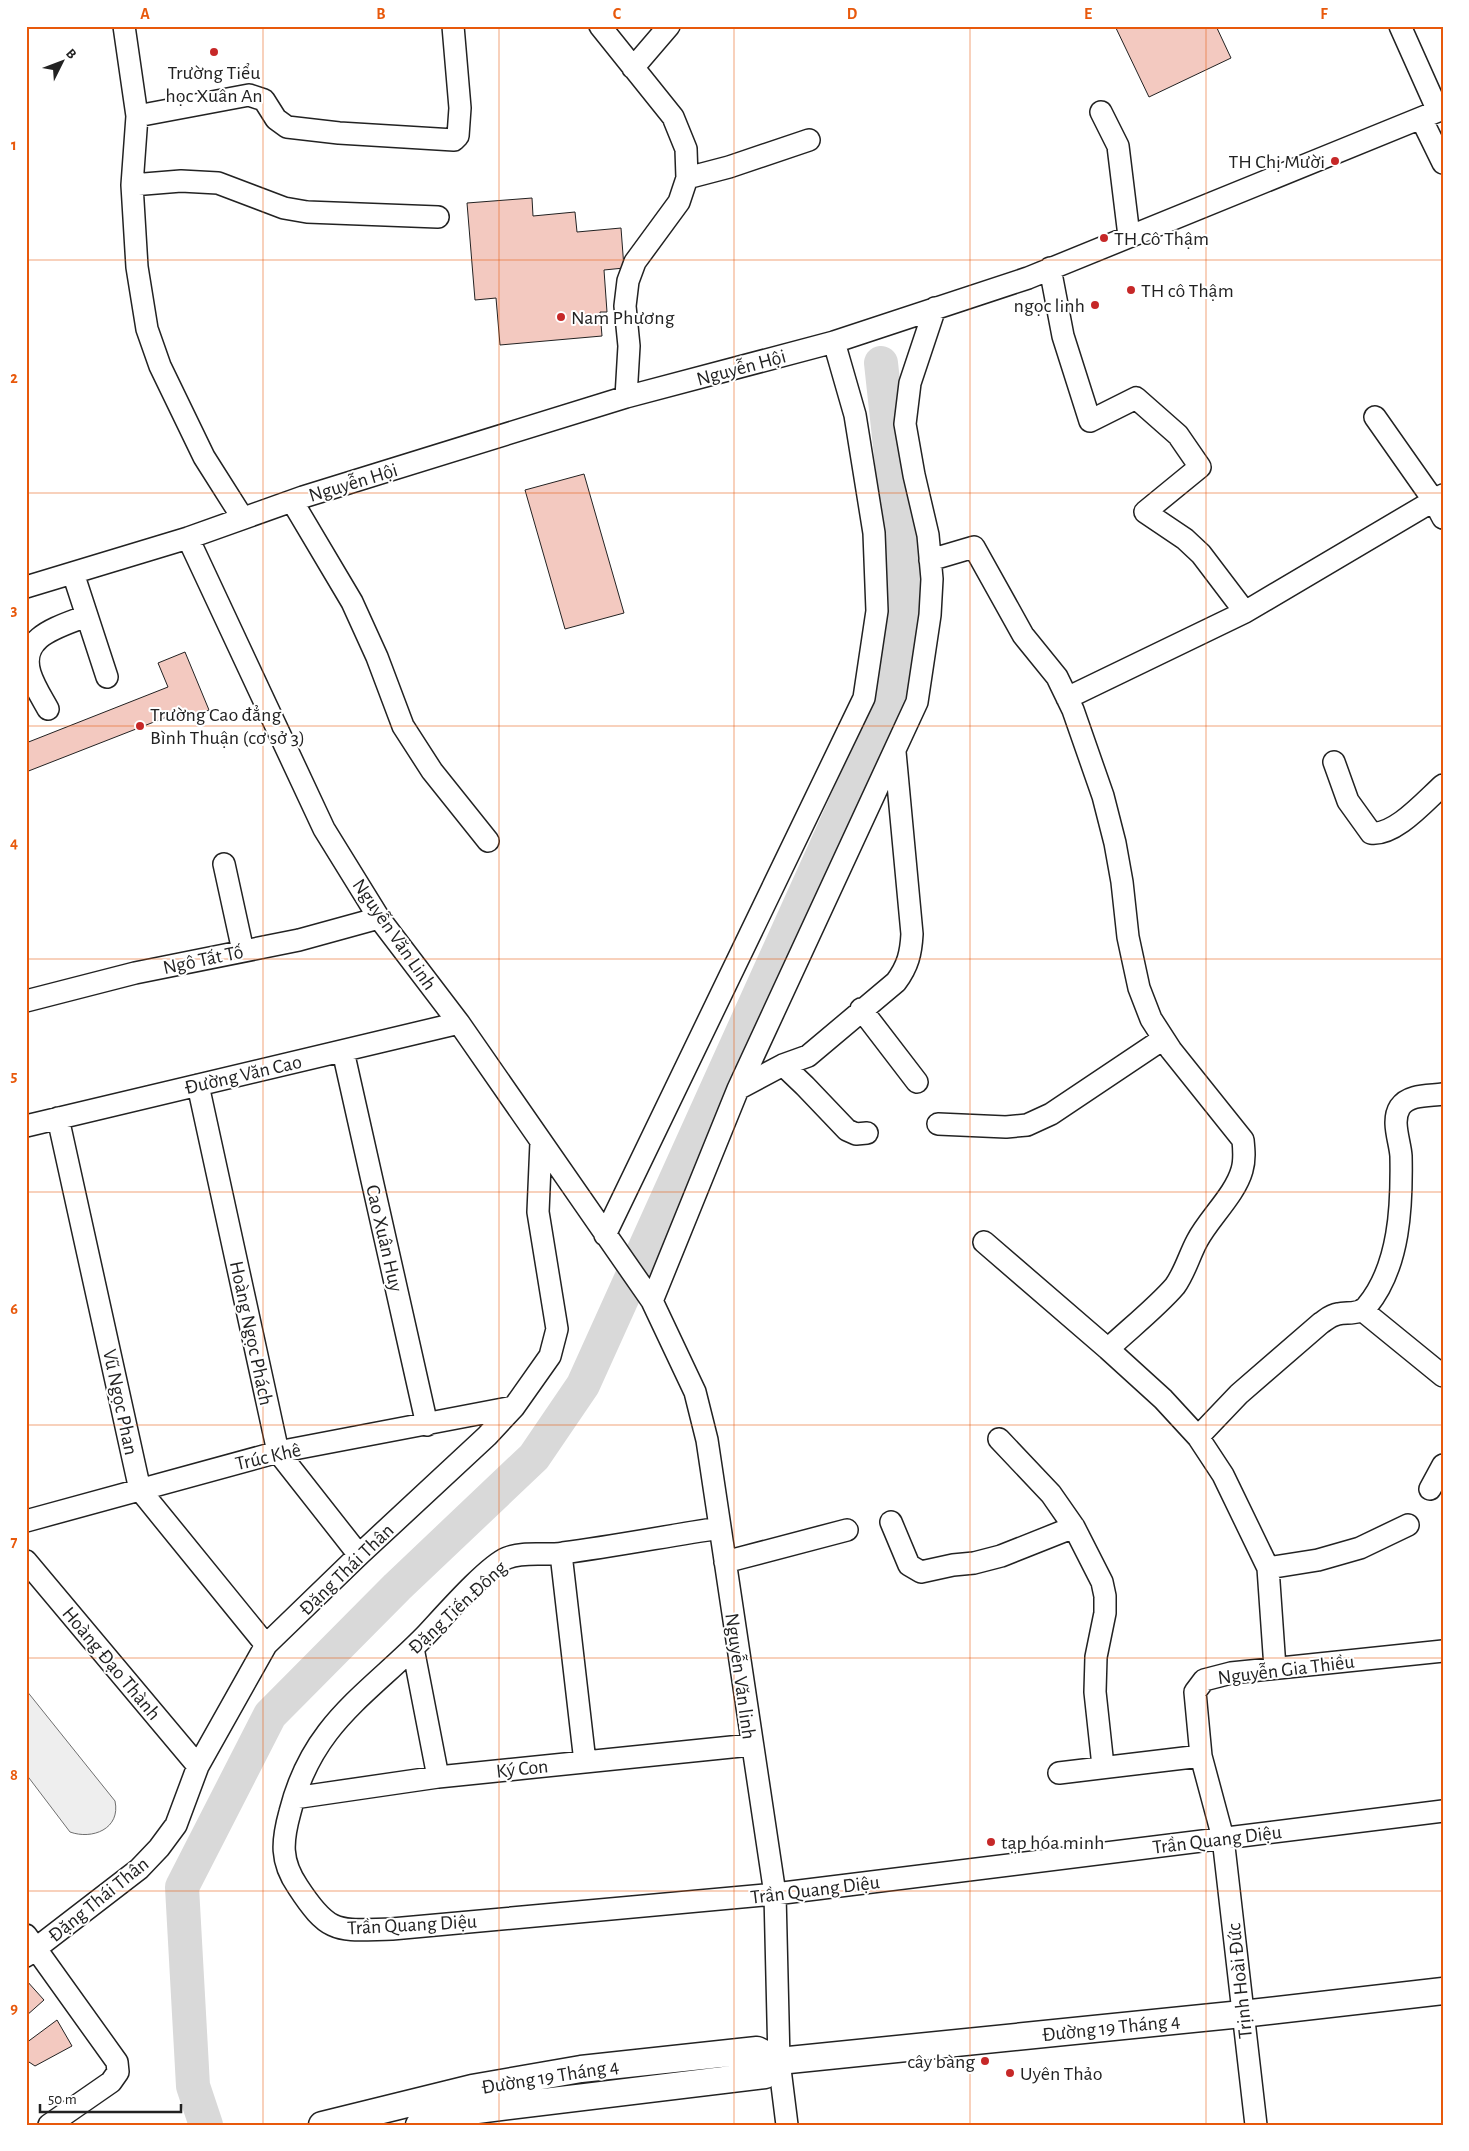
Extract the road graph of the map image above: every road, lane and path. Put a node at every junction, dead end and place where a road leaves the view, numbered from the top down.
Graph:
1 (124, 26) edge
2 (453, 26) edge
3 (600, 26) edge
4 (669, 26) edge
5 (1400, 26) edge
6 (633, 68) junction
7 (1101, 112) dead end
8 (1434, 113) edge
9 (137, 116) junction
10 (809, 140) dead end
11 (1443, 163) edge
12 (687, 178) junction
13 (132, 185) junction
14 (438, 217) dead end
15 (1129, 236) junction
16 (1050, 268) junction
17 (935, 308) junction
18 (834, 342) junction
19 (626, 397) junction
20 (1375, 417) dead end
21 (292, 501) junction
22 (1440, 505) edge
23 (242, 517) junction
24 (188, 538) junction
25 (930, 560) junction
26 (73, 573) junction
27 (26, 587) edge
28 (1244, 612) junction
29 (86, 616) junction
30 (107, 677) dead end
31 (1067, 698) junction
32 (48, 709) dead end
33 (895, 750) junction
34 (1334, 762) dead end
35 (1443, 785) edge
36 (488, 841) dead end
37 (224, 864) dead end
38 (379, 918) junction
39 (242, 951) junction
40 (26, 1001) edge
41 (861, 1009) junction
42 (459, 1023) junction
43 (1163, 1039) junction
44 (343, 1051) junction
45 (783, 1065) junction
46 (917, 1082) dead end
47 (198, 1085) junction
48 (738, 1088) junction
49 (1443, 1094) edge
50 (58, 1118) junction
51 (938, 1124) dead end
52 (26, 1126) edge
53 (867, 1133) dead end
54 (540, 1142) junction
55 (605, 1235) junction
56 (984, 1242) dead end
57 (652, 1301) junction
58 (1362, 1310) junction
59 (1108, 1349) junction
60 (1443, 1376) edge
61 (514, 1407) junction
62 (427, 1425) junction
63 (1198, 1437) junction
64 (999, 1439) dead end
65 (278, 1452) junction
66 (1443, 1464) edge
67 (1430, 1489) dead end
68 (140, 1490) junction
69 (26, 1521) edge
70 (891, 1522) dead end
71 (1408, 1525) dead end
72 (1074, 1527) junction
73 (720, 1528) junction
74 (847, 1530) dead end
75 (359, 1554) junction
76 (561, 1554) junction
77 (26, 1561) edge
78 (724, 1562) junction
79 (1268, 1568) junction
80 (266, 1645) junction
81 (413, 1648) junction
82 (1443, 1651) edge
83 (1275, 1668) junction
84 (751, 1745) junction
85 (1201, 1756) junction
86 (585, 1762) junction
87 (198, 1766) junction
88 (1103, 1766) junction
89 (1059, 1773) dead end
90 (438, 1777) junction
91 (294, 1798) junction
92 (1443, 1811) edge
93 (1223, 1838) junction
94 (775, 1894) junction
95 (29, 1947) edge
96 (1443, 1991) edge
97 (1242, 2014) junction
98 (779, 2061) junction
99 (49, 2125) edge
100 (322, 2125) edge
101 (419, 2125) edge
102 (787, 2125) edge
103 (1256, 2125) edge

1 - 9 street
2 - 9 street
3 - 6 street
4 - 6 street
5 - 8 street
6 - 12 street
7 - 15 street
8 - 11 street
8 - 15 street, Nguyễn Hội
9 - 13 street
10 - 12 street
12 - 19 street
13 - 14 street
13 - 23 street
15 - 16 street, Nguyễn Hội
16 - 17 street, Nguyễn Hội
16 - 28 street
17 - 18 street, Nguyễn Hội
17 - 25 street
18 - 19 street, Nguyễn Hội
18 - 55 street
19 - 21 street, Nguyễn Hội
20 - 22 street
21 - 23 street, Nguyễn Hội
21 - 36 street
22 - 28 street
23 - 24 street, Nguyễn Hội
24 - 26 street, Nguyễn Hội
24 - 38 street, Nguyễn Văn Linh
25 - 31 street
25 - 33 street
26 - 27 street, Nguyễn Hội
26 - 29 street
28 - 31 street
29 - 30 street
29 - 32 street
31 - 43 street
33 - 41 street
33 - 48 street
34 - 35 street
37 - 39 street
38 - 39 street, Ngô Tất Tố
38 - 42 street, Nguyễn Văn Linh
39 - 40 street, Ngô Tất Tố
41 - 45 street
41 - 46 street
42 - 44 street, Đường Văn Cao
42 - 54 street, Nguyễn Văn Linh
43 - 51 street
43 - 59 street
44 - 47 street, Đường Văn Cao
44 - 62 street, Cao Xuân Huy
45 - 48 street
45 - 53 street
47 - 50 street, Đường Văn Cao
47 - 65 street, Hoàng Ngọc Phách
48 - 57 street
49 - 58 street
50 - 52 street, Đường Văn Cao
50 - 68 street, Vũ Ngọc Phan
54 - 55 street, Nguyễn Văn Linh
54 - 61 street, Đặng Thái Thân
55 - 57 street, Nguyễn Văn Linh
56 - 59 street
57 - 73 street, Nguyễn Văn linh
58 - 60 street
58 - 63 street
59 - 63 street
61 - 62 street, Trúc Khê
61 - 75 street, Đặng Thái Thân
62 - 65 street, Trúc Khê
63 - 79 street
64 - 72 street
65 - 68 street, Trúc Khê
65 - 75 street, Hoàng Ngọc Phách
66 - 67 street
68 - 69 street, Trúc Khê
68 - 80 street, Vũ Ngọc Phan
70 - 72 street
71 - 79 street
72 - 88 street
73 - 76 street, Đặng Tiến Đông
73 - 78 street, Nguyễn Văn linh
74 - 78 street
75 - 80 street, Đặng Thái Thân
76 - 81 street, Đặng Tiến Đông
76 - 86 street
77 - 87 street, Hoàng Đạo Thành
78 - 84 street, Nguyễn Văn linh
79 - 83 street
80 - 87 street, Đặng Thái Thân
81 - 90 street
81 - 91 street, Đặng Tiến Đông
82 - 83 street, Nguyễn Gia Thiều
83 - 85 street, Nguyễn Gia Thiều
84 - 86 street, Ký Con
84 - 94 street, Nguyễn Văn linh
85 - 88 street
85 - 93 street, Nguyễn Gia Thiều
86 - 90 street, Ký Con
87 - 95 street, Đặng Thái Thân
88 - 89 street
90 - 91 street, Ký Con
91 - 94 street, Trần Quang Diệu
92 - 93 street, Trần Quang Diệu
93 - 94 street, Trần Quang Diệu
93 - 97 street, Trịnh Hoài Đức
94 - 98 street, Nguyễn Văn linh
95 - 99 street
96 - 97 main road, Đường 19 Tháng 4
97 - 98 main road, Đường 19 Tháng 4
97 - 103 street, Trịnh Hoài Đức
98 - 100 main road, Đường 19 Tháng 4
98 - 101 main road, Đường 19 Tháng 4
98 - 102 street, Nguyễn Văn linh

